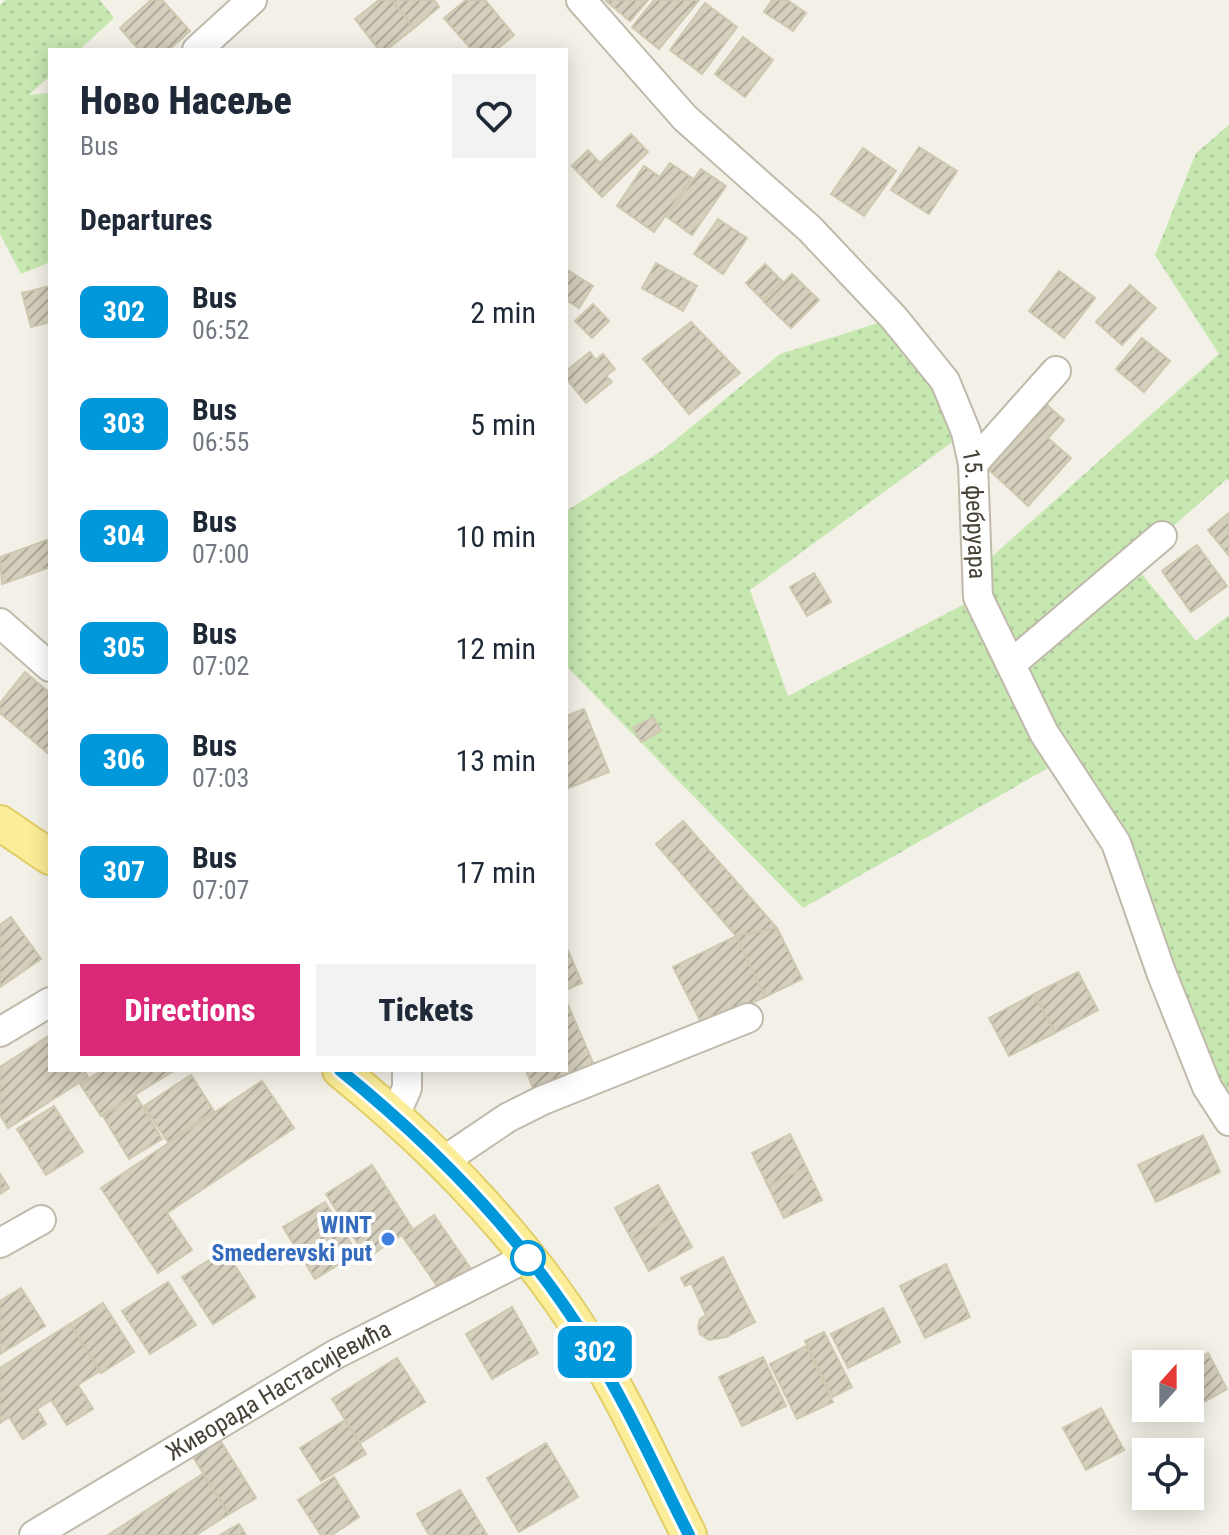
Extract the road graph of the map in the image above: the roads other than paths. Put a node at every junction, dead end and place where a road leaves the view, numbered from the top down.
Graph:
1 (252, 0) edge
2 (581, 0) edge
3 (199, 48) edge
4 (1056, 371) dead end
5 (973, 464) junction
6 (1162, 536) dead end
7 (0, 623) edge
8 (1011, 664) junction
9 (48, 665) edge
10 (0, 823) edge
11 (48, 856) edge
12 (48, 1003) edge
13 (748, 1018) dead end
14 (0, 1032) edge
15 (342, 1072) edge
16 (407, 1072) edge
17 (395, 1115) junction
18 (1229, 1121) edge
19 (442, 1162) junction
20 (41, 1220) dead end
21 (0, 1243) edge
22 (528, 1257) junction
23 (34, 1535) edge
24 (689, 1535) edge

1 - 3 street
2 - 5 street, 15. фебруара
4 - 5 street
5 - 8 street, 15. фебруара
6 - 8 street
7 - 9 street
8 - 18 street, 15. фебруара
10 - 11 main road
12 - 14 street
13 - 19 street
15 - 17 main road
16 - 17 street
17 - 19 main road
19 - 22 main road
20 - 21 street
22 - 23 street, Живорада Настасијевића
22 - 24 main road

